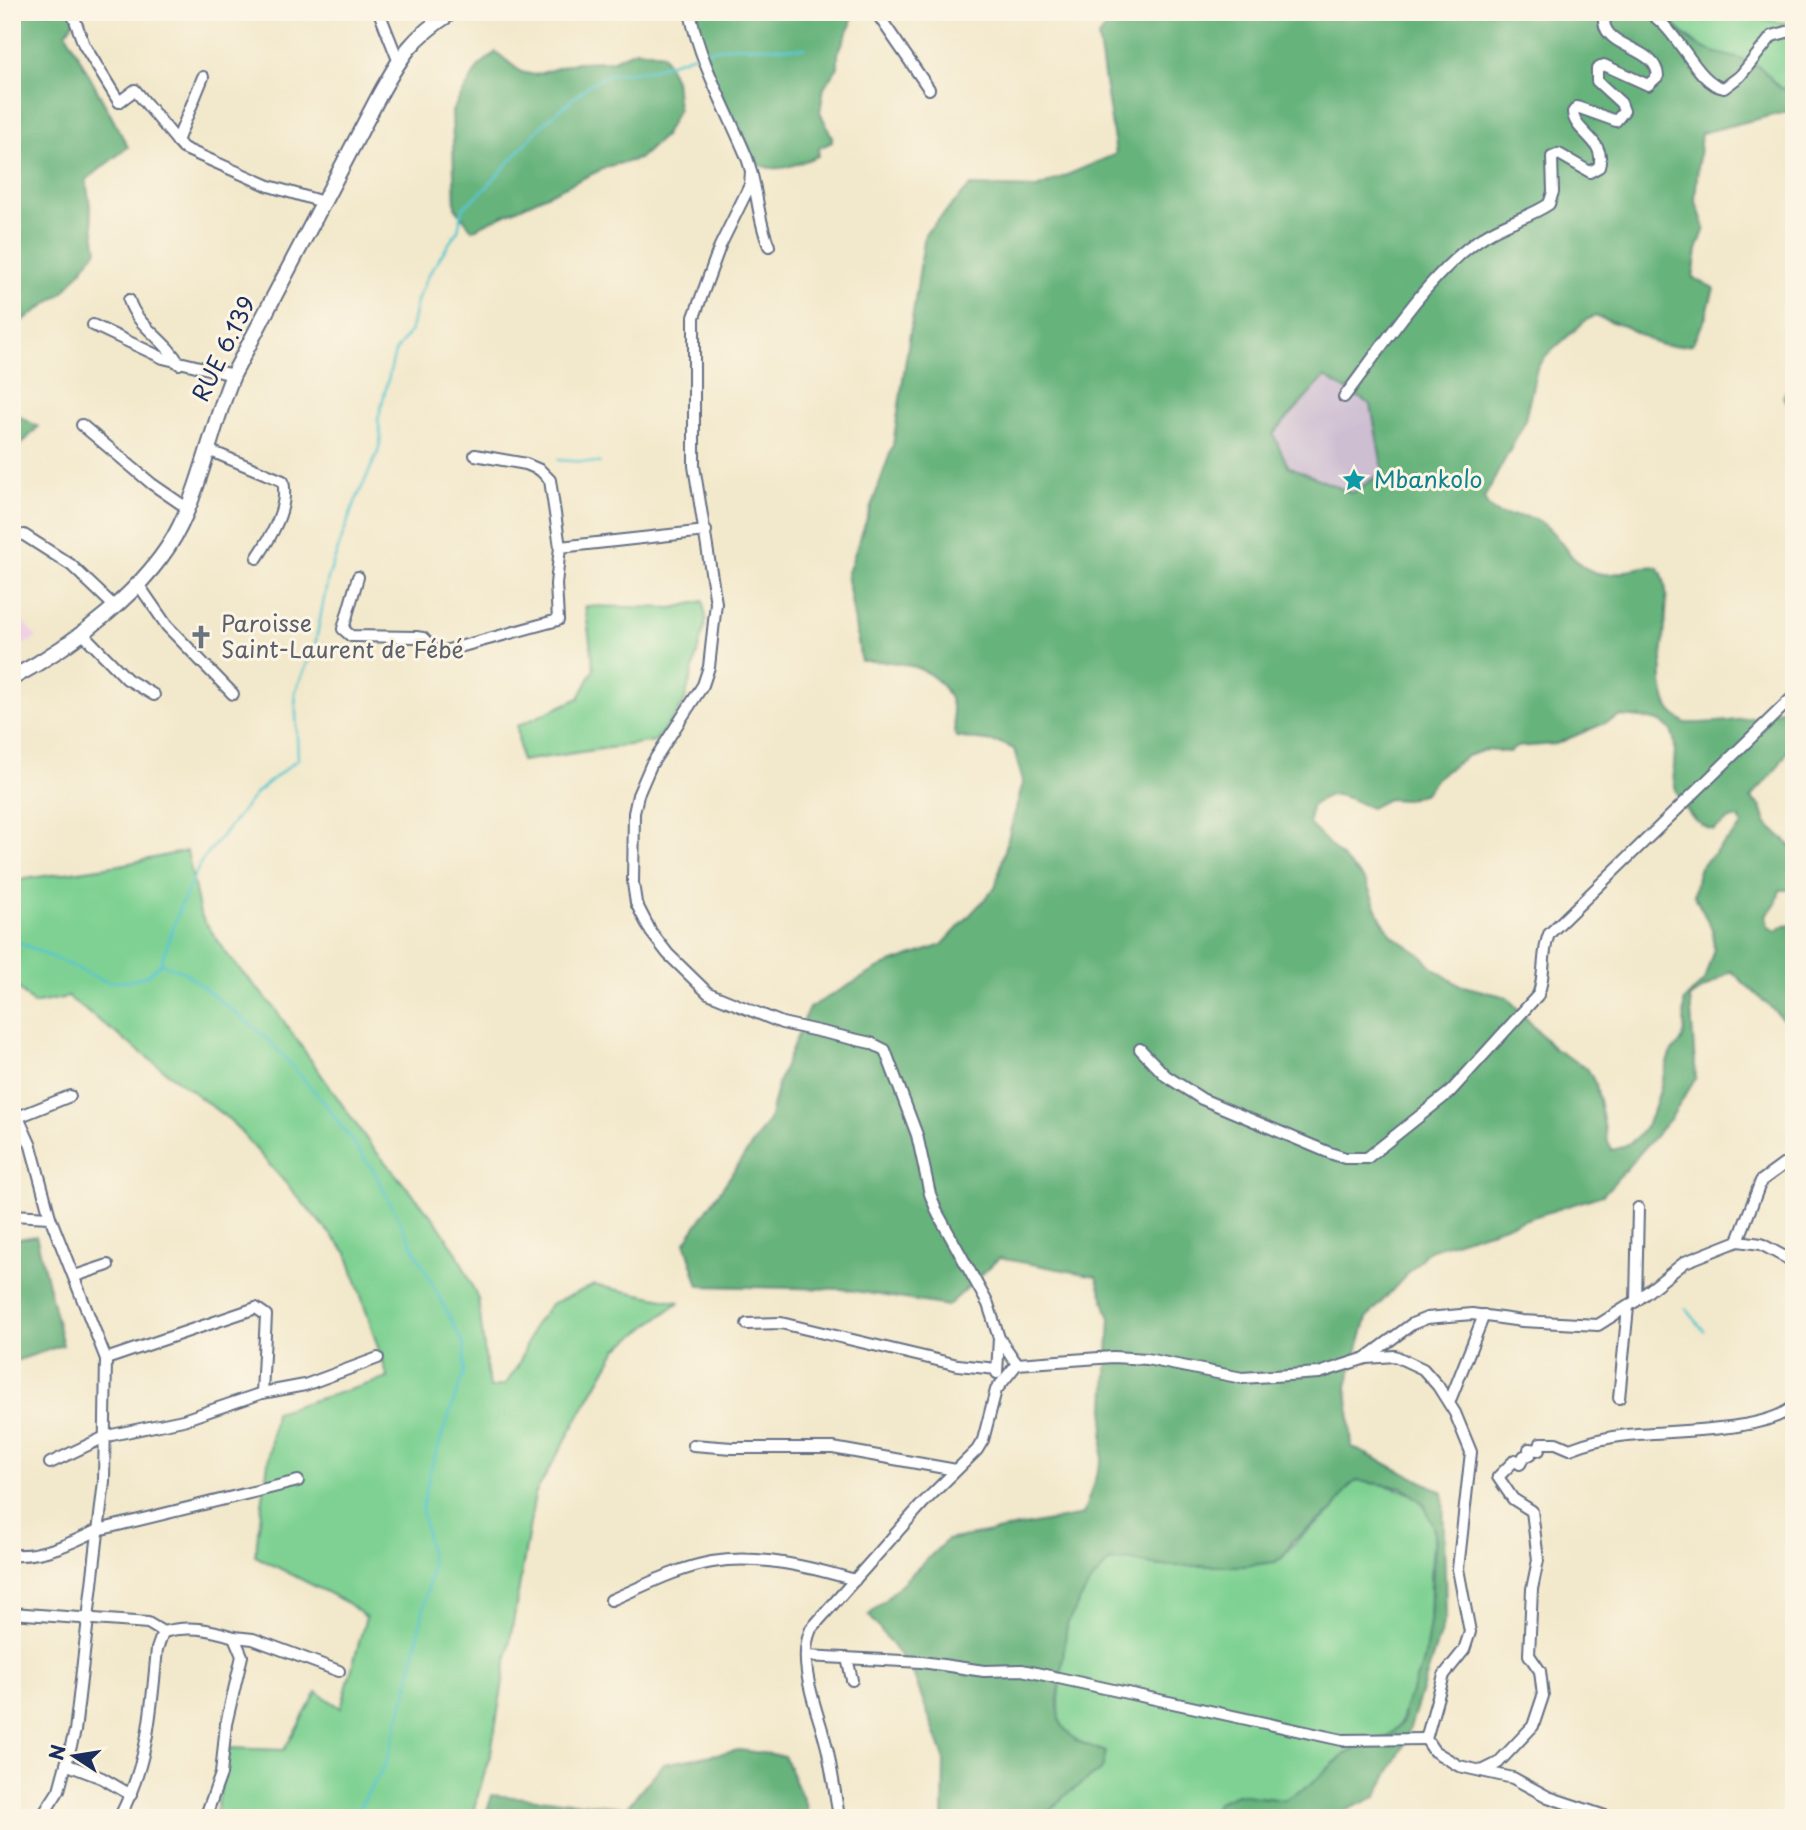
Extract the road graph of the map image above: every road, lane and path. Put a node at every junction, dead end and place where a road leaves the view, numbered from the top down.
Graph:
1 (72, 12) edge
2 (379, 12) edge
3 (452, 12) edge
4 (690, 12) edge
5 (876, 12) edge
6 (1609, 12) edge
7 (1647, 12) edge
8 (1794, 30) edge
9 (398, 60) junction
10 (203, 77) dead end
11 (929, 89) dead end
12 (177, 141) junction
13 (751, 172) junction
14 (323, 202) junction
15 (769, 246) dead end
16 (129, 300) dead end
17 (93, 325) dead end
18 (179, 364) junction
19 (233, 375) junction
20 (1344, 397) dead end
21 (82, 425) dead end
22 (205, 449) junction
23 (475, 455) dead end
24 (187, 508) junction
25 (706, 531) junction
26 (24, 535) dead end
27 (560, 547) junction
28 (257, 558) dead end
29 (358, 577) dead end
30 (138, 584) junction
31 (114, 606) junction
32 (81, 632) junction
33 (12, 678) edge
34 (233, 694) dead end
35 (154, 695) dead end
36 (1794, 696) edge
37 (1140, 1049) dead end
38 (70, 1096) dead end
39 (14, 1117) edge
40 (1794, 1157) edge
41 (1639, 1208) dead end
42 (12, 1215) edge
43 (50, 1217) junction
44 (1738, 1241) junction
45 (1794, 1262) edge
46 (108, 1265) dead end
47 (75, 1276) junction
48 (1632, 1304) junction
49 (1484, 1315) junction
50 (747, 1324) dead end
51 (999, 1338) junction
52 (378, 1358) dead end
53 (1366, 1358) junction
54 (106, 1359) junction
55 (1017, 1364) junction
56 (997, 1369) junction
57 (996, 1390) junction
58 (262, 1392) junction
59 (1619, 1398) dead end
60 (1449, 1404) junction
61 (1794, 1406) edge
62 (107, 1436) junction
63 (692, 1445) dead end
64 (50, 1463) dead end
65 (956, 1470) junction
66 (298, 1481) dead end
67 (98, 1530) junction
68 (12, 1555) edge
69 (855, 1580) junction
70 (611, 1600) dead end
71 (12, 1613) edge
72 (88, 1616) junction
73 (163, 1632) junction
74 (234, 1637) junction
75 (806, 1656) junction
76 (847, 1658) junction
77 (340, 1671) dead end
78 (852, 1680) dead end
79 (1426, 1739) junction
80 (68, 1765) junction
81 (1482, 1771) junction
82 (131, 1796) junction
83 (41, 1818) edge
84 (120, 1818) edge
85 (205, 1818) edge
86 (839, 1818) edge
87 (1611, 1818) edge

1 - 12 street
2 - 9 street
3 - 9 street, RUE 6.139
4 - 13 street
5 - 11 street
6 - 20 street
7 - 8 street
9 - 14 street, RUE 6.139
10 - 12 street
12 - 14 street
13 - 15 street
13 - 25 street
14 - 19 street, RUE 6.139
16 - 18 street
17 - 18 street
18 - 19 street
19 - 22 street, RUE 6.139
21 - 24 street
22 - 24 street, RUE 6.139
22 - 28 street
23 - 27 street
24 - 30 street, RUE 6.139
25 - 27 street
25 - 51 street
26 - 31 street
27 - 29 street
30 - 31 street, RUE 6.139
30 - 34 street
31 - 32 street, RUE 6.139
32 - 33 street, RUE 6.139
32 - 35 street
36 - 37 street
38 - 39 street
39 - 43 street
40 - 44 street
41 - 48 street
42 - 43 street
43 - 47 street
44 - 45 street
44 - 48 street
46 - 47 street
47 - 54 street
48 - 49 street
48 - 59 street
49 - 53 street
49 - 60 street
50 - 56 street
51 - 55 street
51 - 56 street
52 - 58 street
53 - 55 street
53 - 60 street
54 - 58 street
54 - 62 street
55 - 57 street
56 - 57 street
57 - 65 street
58 - 62 street
60 - 79 street
61 - 81 street
62 - 64 street
62 - 67 street
63 - 65 street
65 - 69 street
66 - 67 street
67 - 68 street
67 - 72 street
69 - 70 street
69 - 75 street
71 - 72 street
72 - 73 street
72 - 80 street
73 - 74 street
73 - 82 street
74 - 77 street
74 - 85 street
75 - 76 street
75 - 86 street
76 - 78 street
76 - 79 street
79 - 81 street
80 - 82 street
80 - 83 street
81 - 87 street
82 - 84 street

